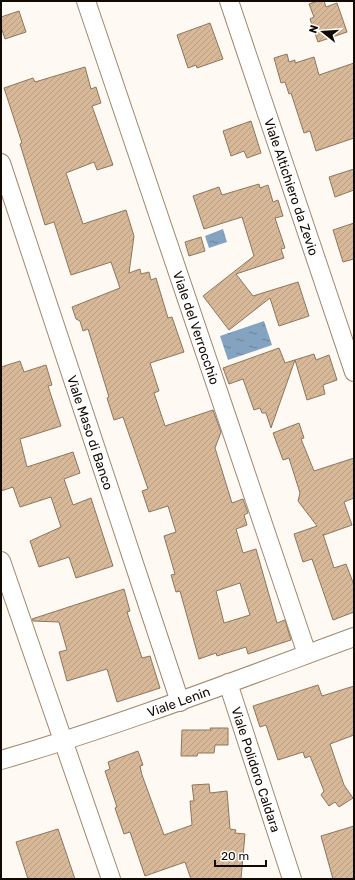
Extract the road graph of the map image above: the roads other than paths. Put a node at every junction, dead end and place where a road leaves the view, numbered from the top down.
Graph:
1 (86, 1) edge
2 (229, 1) edge
3 (1, 163) edge
4 (354, 372) edge
5 (1, 562) edge
6 (354, 637) edge
7 (307, 654) junction
8 (228, 683) junction
9 (180, 702) junction
10 (64, 742) junction
11 (1, 760) edge
12 (111, 879) edge
13 (292, 879) edge

1 - 7 street, Viale del Verrocchio
2 - 4 street, Viale Altichiero da Zevio
3 - 9 street, Viale Maso di Banco
5 - 10 street
6 - 7 street, Viale Lenin
7 - 8 street, Viale Lenin
8 - 9 street, Viale Lenin
8 - 13 street, Viale Polidoro Caldara
9 - 10 street, Viale Lenin
10 - 11 street, Viale Lenin
10 - 12 street

